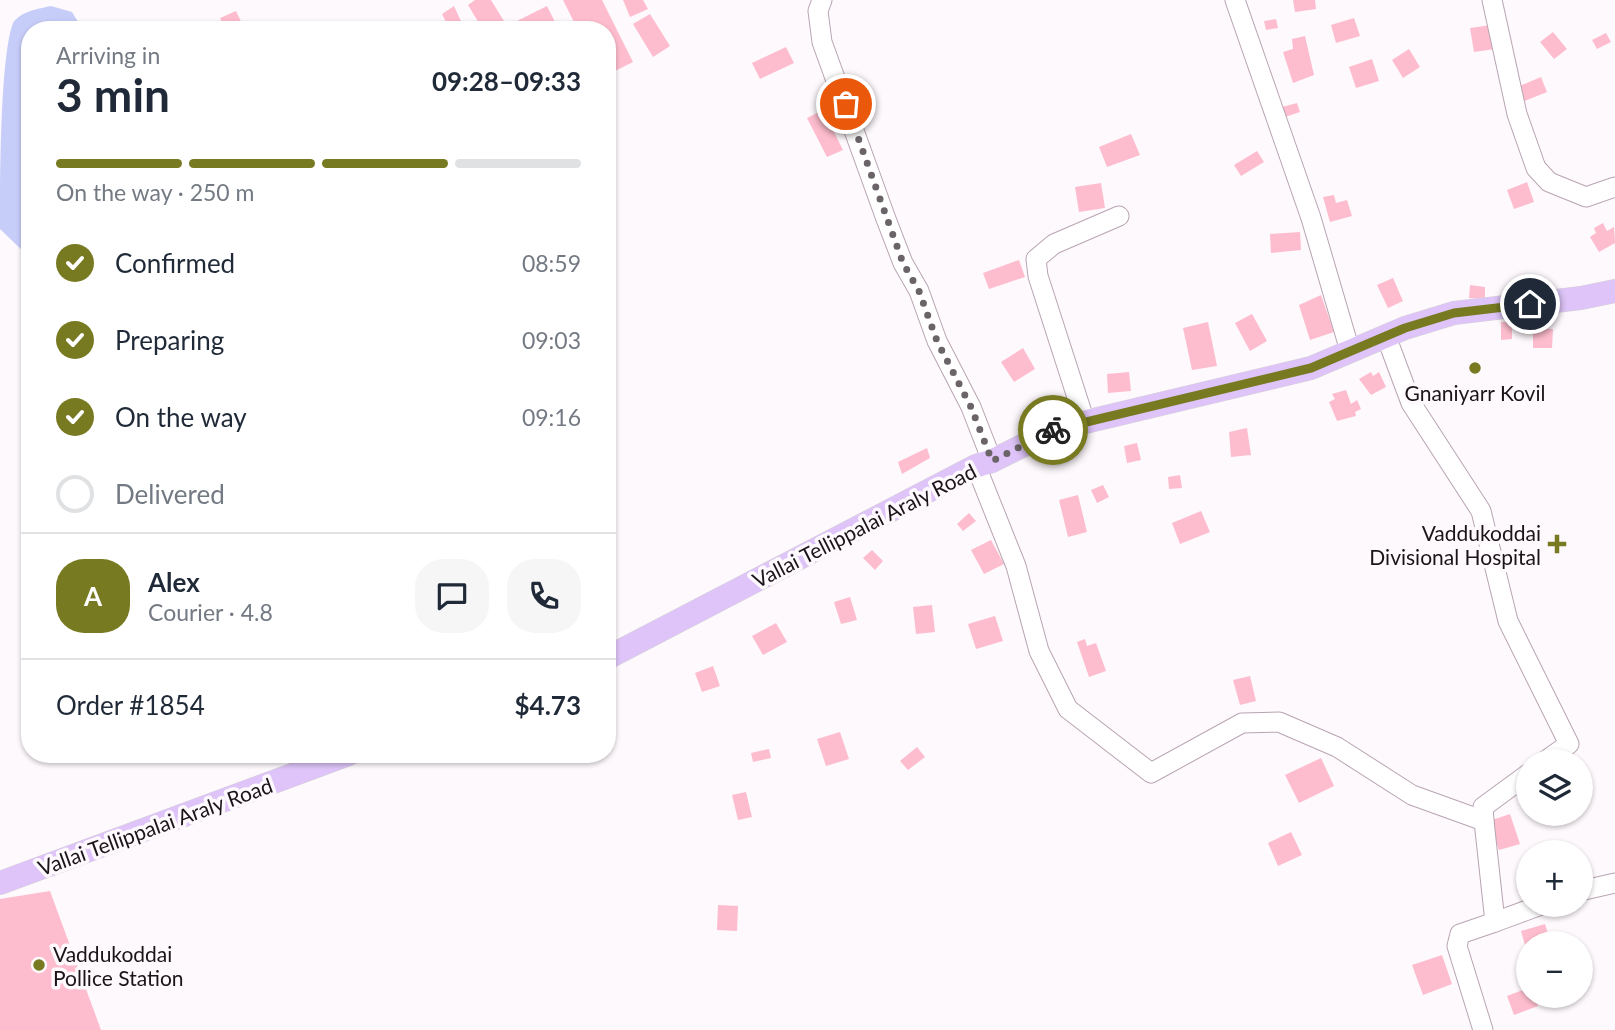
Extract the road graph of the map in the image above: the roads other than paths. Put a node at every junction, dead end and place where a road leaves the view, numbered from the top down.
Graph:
1 (822, 0) edge
2 (1235, 0) edge
3 (1492, 0) edge
4 (1615, 187) edge
5 (1119, 216) dead end
6 (1615, 291) edge
7 (1386, 336) junction
8 (1350, 351) junction
9 (1085, 422) junction
10 (984, 464) junction
11 (616, 653) edge
12 (1562, 749) edge
13 (325, 763) edge
14 (1516, 783) edge
15 (1484, 821) junction
16 (0, 883) edge
17 (1615, 883) edge
18 (1593, 888) edge
19 (1516, 914) edge
20 (1494, 922) junction
21 (1483, 1030) edge

1 - 10 street
2 - 8 street
3 - 4 street
5 - 9 street
6 - 7 main road, Vallai Tellippalai Araly Road
7 - 8 main road, Vallai Tellippalai Araly Road
7 - 12 street
8 - 9 main road, Vallai Tellippalai Araly Road
9 - 10 main road, Vallai Tellippalai Araly Road
10 - 11 main road, Vallai Tellippalai Araly Road
10 - 15 street
13 - 16 main road, Vallai Tellippalai Araly Road
14 - 15 street
15 - 20 street
17 - 18 street
19 - 20 street
20 - 21 street

